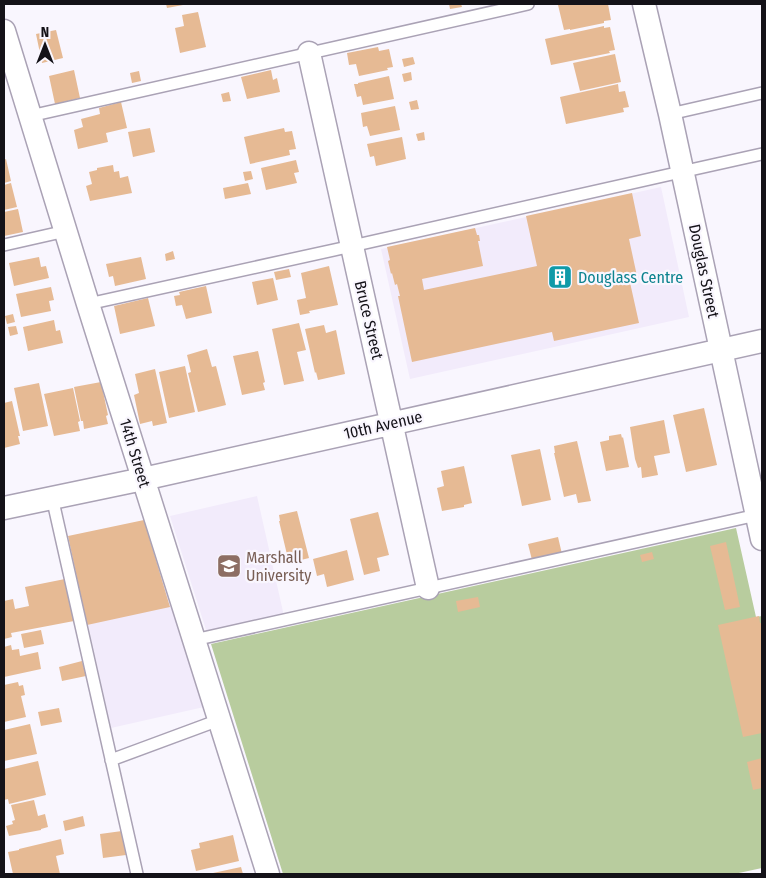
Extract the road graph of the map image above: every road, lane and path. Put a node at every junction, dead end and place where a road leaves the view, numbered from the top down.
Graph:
1 (528, 4) edge
2 (644, 4) edge
3 (4, 31) edge
4 (308, 53) junction
5 (762, 93) edge
6 (670, 114) junction
7 (30, 116) junction
8 (762, 154) edge
9 (682, 172) junction
10 (66, 231) junction
11 (4, 245) edge
12 (352, 246) junction
13 (88, 304) junction
14 (762, 341) edge
15 (721, 350) junction
16 (391, 423) junction
17 (143, 479) junction
18 (52, 498) junction
19 (4, 508) edge
20 (757, 515) junction
21 (762, 539) edge
22 (428, 588) junction
23 (194, 640) junction
24 (219, 720) junction
25 (111, 760) junction
26 (137, 874) edge
27 (268, 874) edge

1 - 4 lane
2 - 6 street, Douglas Street
3 - 7 street, 14th Street
4 - 7 lane
4 - 12 street, Bruce Street
5 - 6 lane
6 - 9 street, Douglas Street
7 - 10 street, 14th Street
8 - 9 lane
9 - 12 lane
9 - 15 street, Douglas Street
10 - 11 lane
10 - 13 street, 14th Street
12 - 13 lane
12 - 16 street, Bruce Street
13 - 17 street, 14th Street
14 - 15 street, 10th Avenue
15 - 16 street, 10th Avenue
15 - 20 street, Douglas Street
16 - 17 street, 10th Avenue
16 - 22 street, Bruce Street
17 - 18 street, 10th Avenue
17 - 23 street, 14th Street
18 - 19 street, 10th Avenue
18 - 25 lane
20 - 21 street, Douglas Street
20 - 22 lane
22 - 23 lane
23 - 24 street, 14th Street
24 - 25 lane
24 - 27 street, 14th Street
25 - 26 lane

